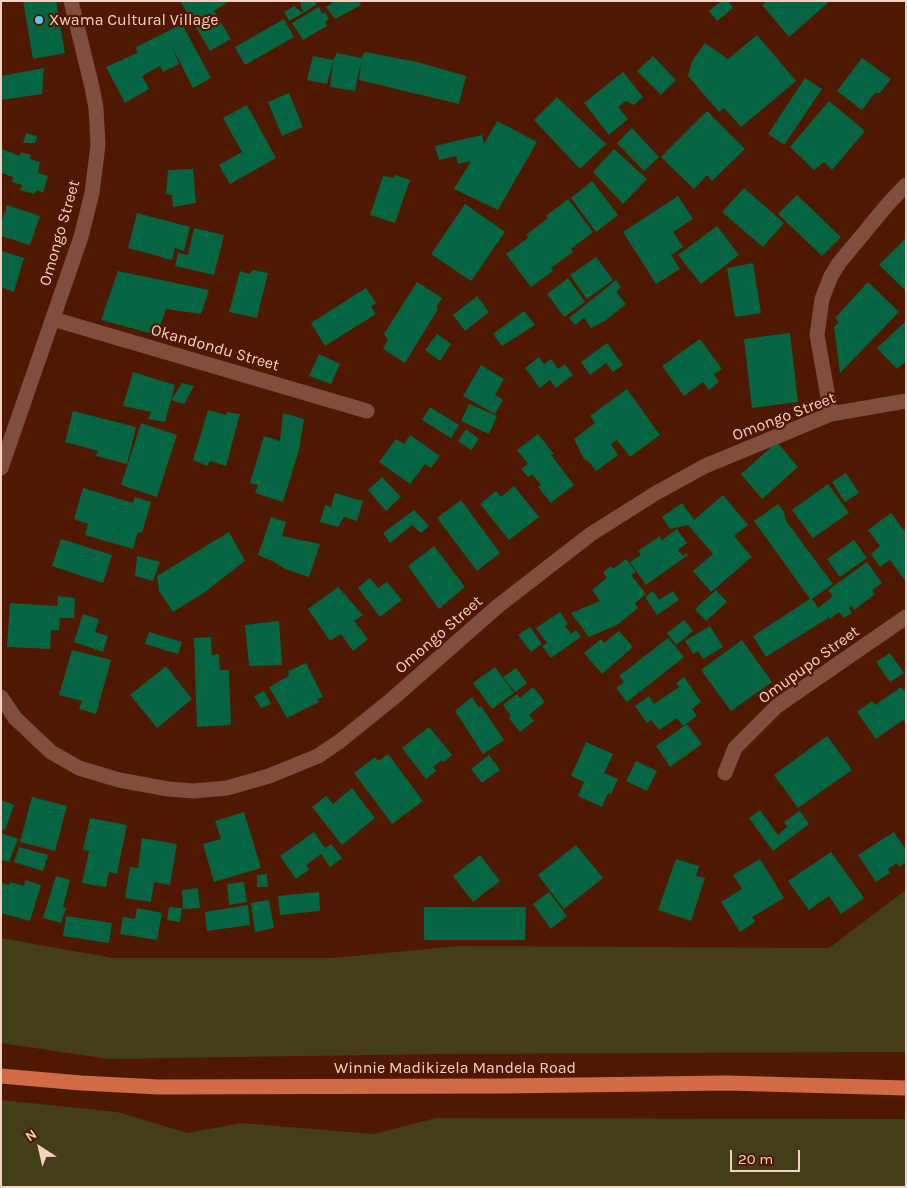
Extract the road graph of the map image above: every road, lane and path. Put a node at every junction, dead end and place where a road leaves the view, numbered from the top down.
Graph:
1 (71, 1) edge
2 (906, 185) edge
3 (53, 319) junction
4 (906, 401) edge
5 (367, 411) dead end
6 (831, 414) junction
7 (1, 468) edge
8 (906, 617) edge
9 (1, 697) edge
10 (725, 773) dead end
11 (2, 1076) edge
12 (906, 1088) edge

1 - 3 street, Omongo Street
2 - 6 street
3 - 5 street, Okandondu Street
3 - 7 street, Omongo Street
4 - 6 street, Omongo Street
6 - 9 street, Omongo Street
8 - 10 street, Omupupo Street
11 - 12 main road, Winnie Madikizela Mandela Road

